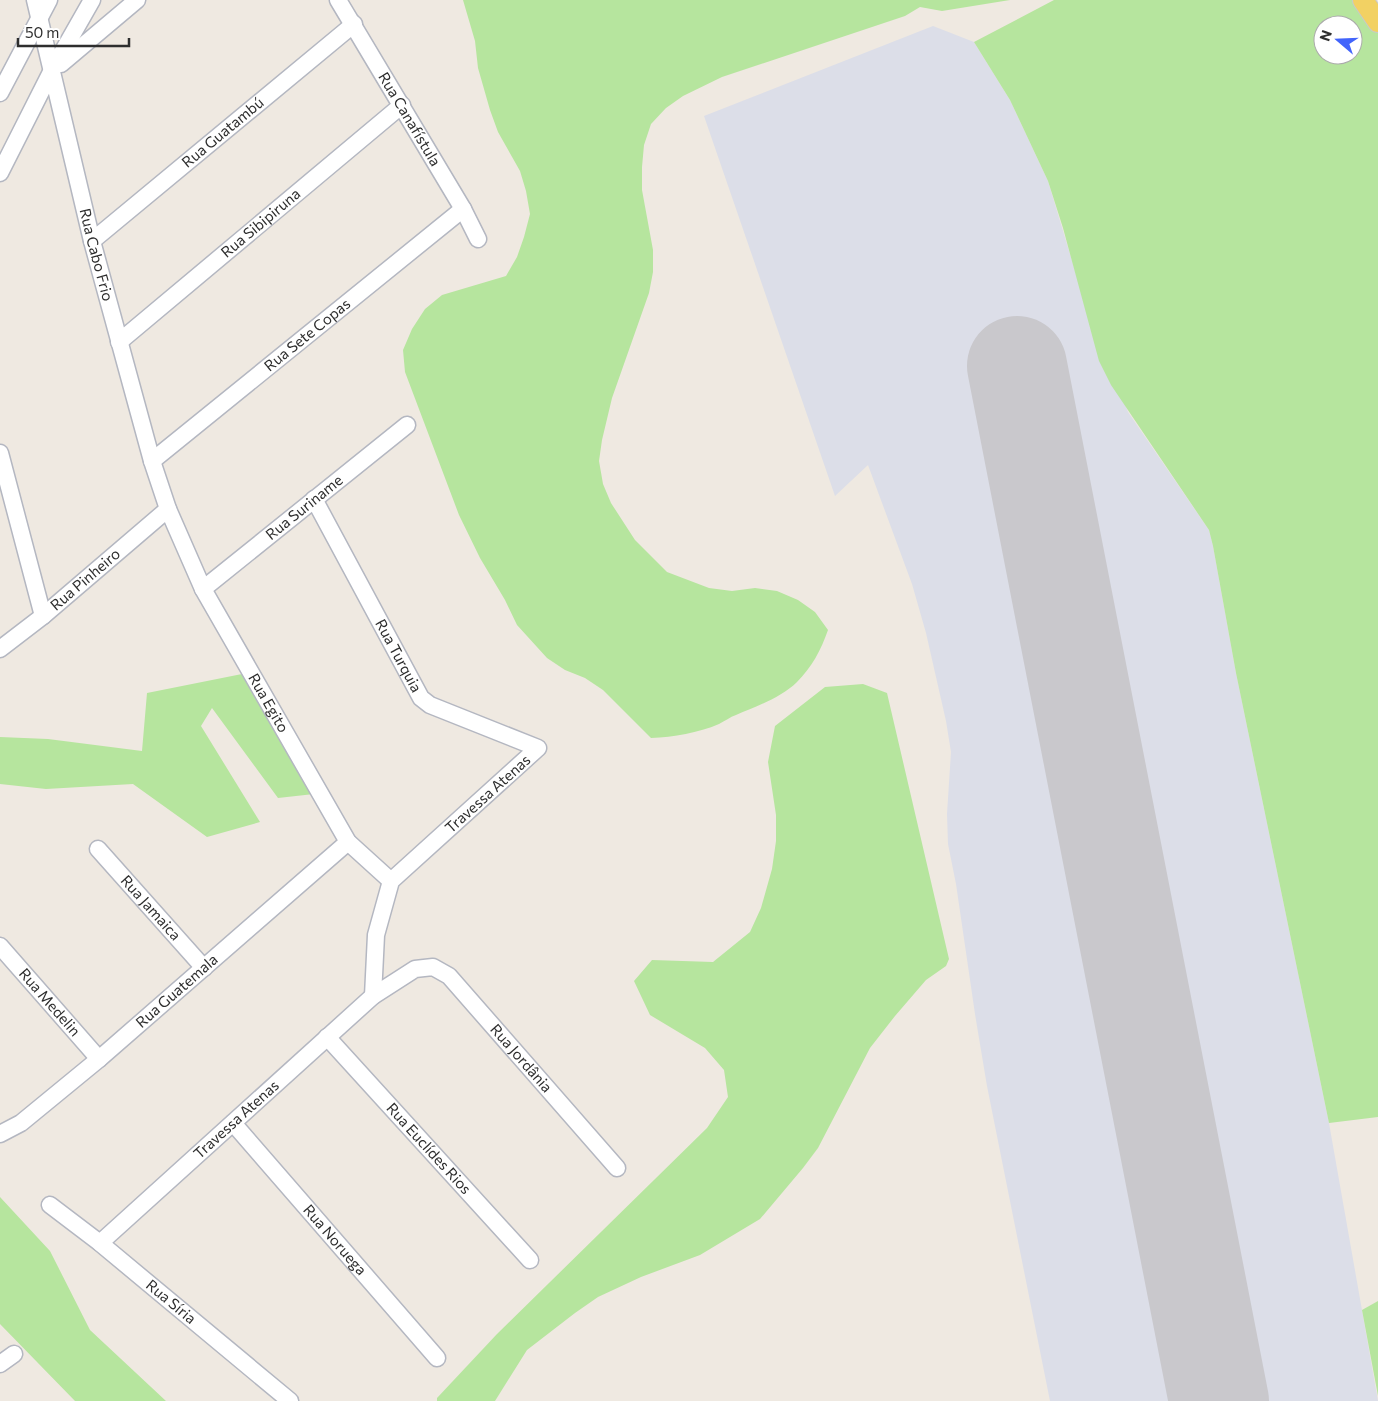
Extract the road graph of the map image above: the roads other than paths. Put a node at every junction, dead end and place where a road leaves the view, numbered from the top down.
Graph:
1 (35, 0) edge
2 (49, 0) edge
3 (92, 0) edge
4 (137, 0) edge
5 (338, 0) edge
6 (1363, 0) edge
7 (39, 17) junction
8 (1378, 22) edge
9 (354, 24) junction
10 (52, 72) junction
11 (0, 93) edge
12 (402, 105) junction
13 (0, 173) edge
14 (462, 209) junction
15 (478, 239) dead end
16 (92, 241) junction
17 (119, 342) junction
18 (407, 426) dead end
19 (0, 453) edge
20 (152, 461) junction
21 (314, 499) junction
22 (168, 509) junction
23 (203, 589) junction
24 (42, 616) junction
25 (0, 649) edge
26 (538, 748) joint
27 (348, 842) junction
28 (98, 849) dead end
29 (391, 881) junction
30 (0, 946) edge
31 (204, 968) junction
32 (415, 969) joint
33 (373, 996) junction
34 (327, 1038) junction
35 (99, 1059) junction
36 (233, 1123) junction
37 (0, 1134) edge
38 (617, 1168) dead end
39 (50, 1205) dead end
40 (100, 1243) junction
41 (530, 1260) dead end
42 (14, 1354) dead end
43 (437, 1358) dead end
44 (0, 1364) edge
45 (290, 1401) edge

1 - 7 street, Rua Cabo Frio
2 - 7 street
3 - 10 street
4 - 10 street
5 - 9 street, Rua Canafístula
6 - 8 main road
7 - 10 street, Rua Cabo Frio
7 - 11 street
9 - 12 street, Rua Canafístula
9 - 16 street, Rua Guatambú
10 - 13 street
10 - 16 street, Rua Cabo Frio
12 - 14 street, Rua Canafístula
12 - 17 street, Rua Sibipiruna
14 - 15 street, Rua Canafístula
14 - 20 street, Rua Sete Copas
16 - 17 street, Rua Cabo Frio
17 - 20 street, Rua Cabo Frio
18 - 21 street, Rua Suriname
19 - 24 street
20 - 22 street, Rua Cabo Frio
21 - 23 street, Rua Suriname
21 - 26 street, Rua Turquia
22 - 23 street, Rua Egito
22 - 24 street, Rua Pinheiro
23 - 27 street, Rua Egito
24 - 25 street, Rua Pinheiro
26 - 29 street, Travessa Atenas
27 - 29 street, Rua Egito
27 - 31 street, Rua Guatemala
28 - 31 street, Rua Jamaica
29 - 33 street
30 - 35 street, Rua Medelin
31 - 35 street, Rua Guatemala
32 - 33 street, Travessa Atenas
32 - 38 street, Rua Jordânia
33 - 34 street, Travessa Atenas
34 - 36 street, Travessa Atenas
34 - 41 street, Rua Euclídes Rios
35 - 37 street, Rua Guatemala
36 - 40 street, Travessa Atenas
36 - 43 street, Rua Noruega
39 - 40 street, Rua Síria
40 - 45 street, Rua Síria
42 - 44 street

